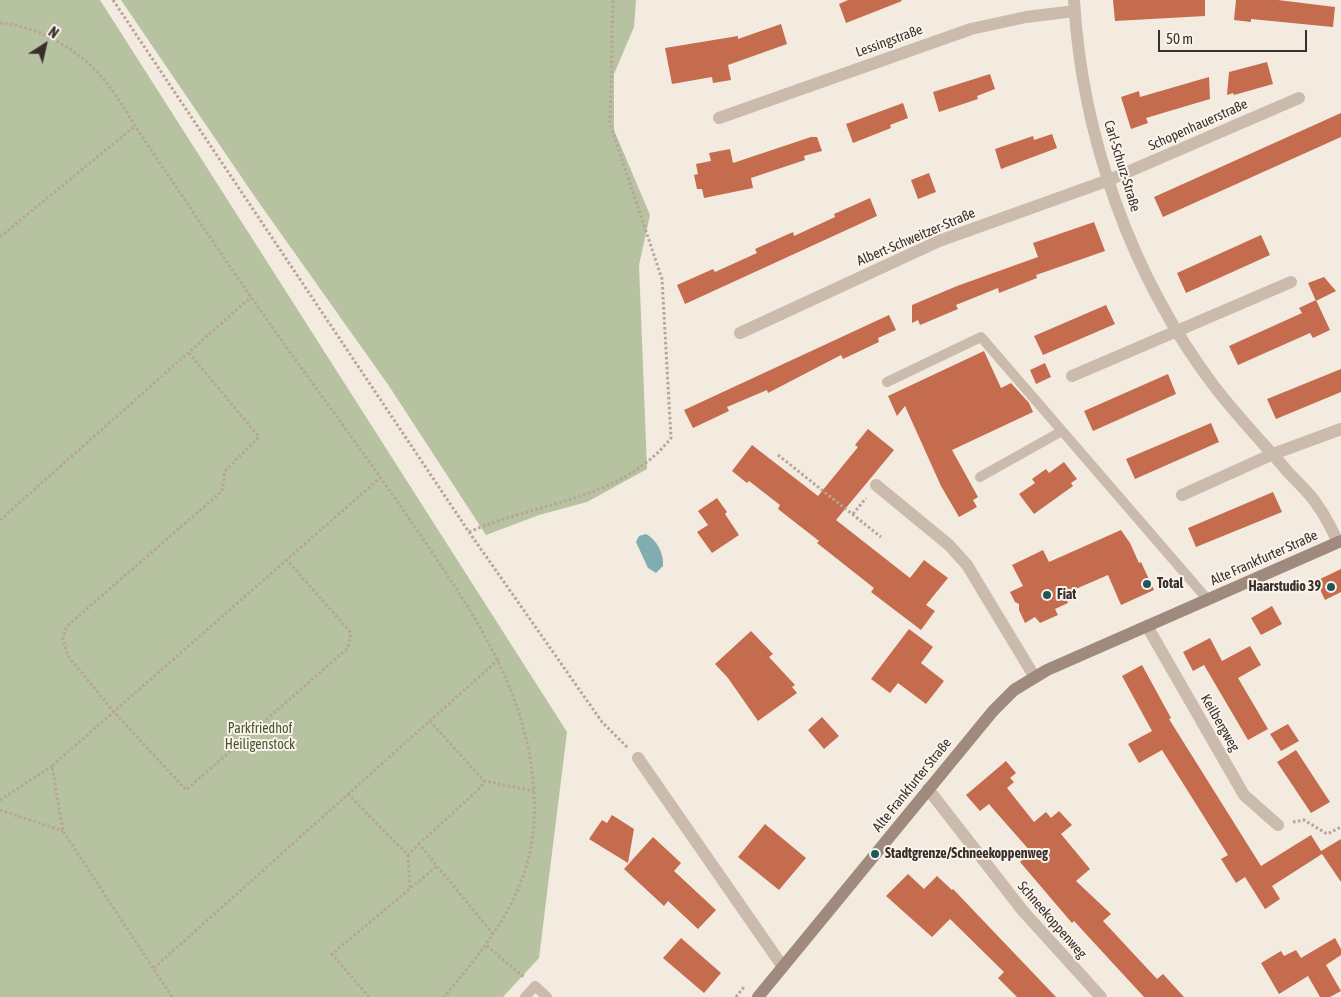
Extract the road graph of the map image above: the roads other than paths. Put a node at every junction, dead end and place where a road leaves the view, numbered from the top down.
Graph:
1 (1074, 6) edge
2 (1299, 98) dead end
3 (719, 118) dead end
4 (1109, 180) junction
5 (1291, 282) dead end
6 (1176, 331) junction
7 (740, 333) dead end
8 (1072, 376) dead end
9 (887, 382) dead end
10 (1341, 428) edge
11 (1062, 431) junction
12 (1273, 454) junction
13 (980, 477) dead end
14 (876, 485) road end
15 (1182, 494) dead end
16 (1340, 541) edge
17 (1208, 600) junction
18 (1147, 626) junction
19 (1034, 676) junction
20 (638, 758) road end
21 (928, 789) junction
22 (1278, 825) road end
23 (784, 967) junction
24 (525, 997) edge
25 (548, 997) edge
26 (758, 997) edge
27 (1101, 997) edge

1 - 3 street, Lessingstraße
1 - 4 street, Carl-Schurz-Straße
2 - 4 street, Schopenhauerstraße
4 - 6 street, Carl-Schurz-Straße
4 - 7 street, Albert-Schweitzer-Straße
5 - 6 street
6 - 8 street
6 - 12 street, Carl-Schurz-Straße
9 - 11 lane
10 - 12 street
11 - 13 lane
11 - 17 lane
12 - 15 street
12 - 16 street, Carl-Schurz-Straße
14 - 19 street
16 - 17 street, Alte Frankfurter Straße
17 - 18 street, Alte Frankfurter Straße
18 - 19 street, Alte Frankfurter Straße
18 - 22 street, Keilbergweg
19 - 21 street, Alte Frankfurter Straße
20 - 23 street
21 - 23 street, Alte Frankfurter Straße
21 - 27 street, Schneekoppenweg
23 - 26 street, Alte Frankfurter Straße
24 - 25 lane

